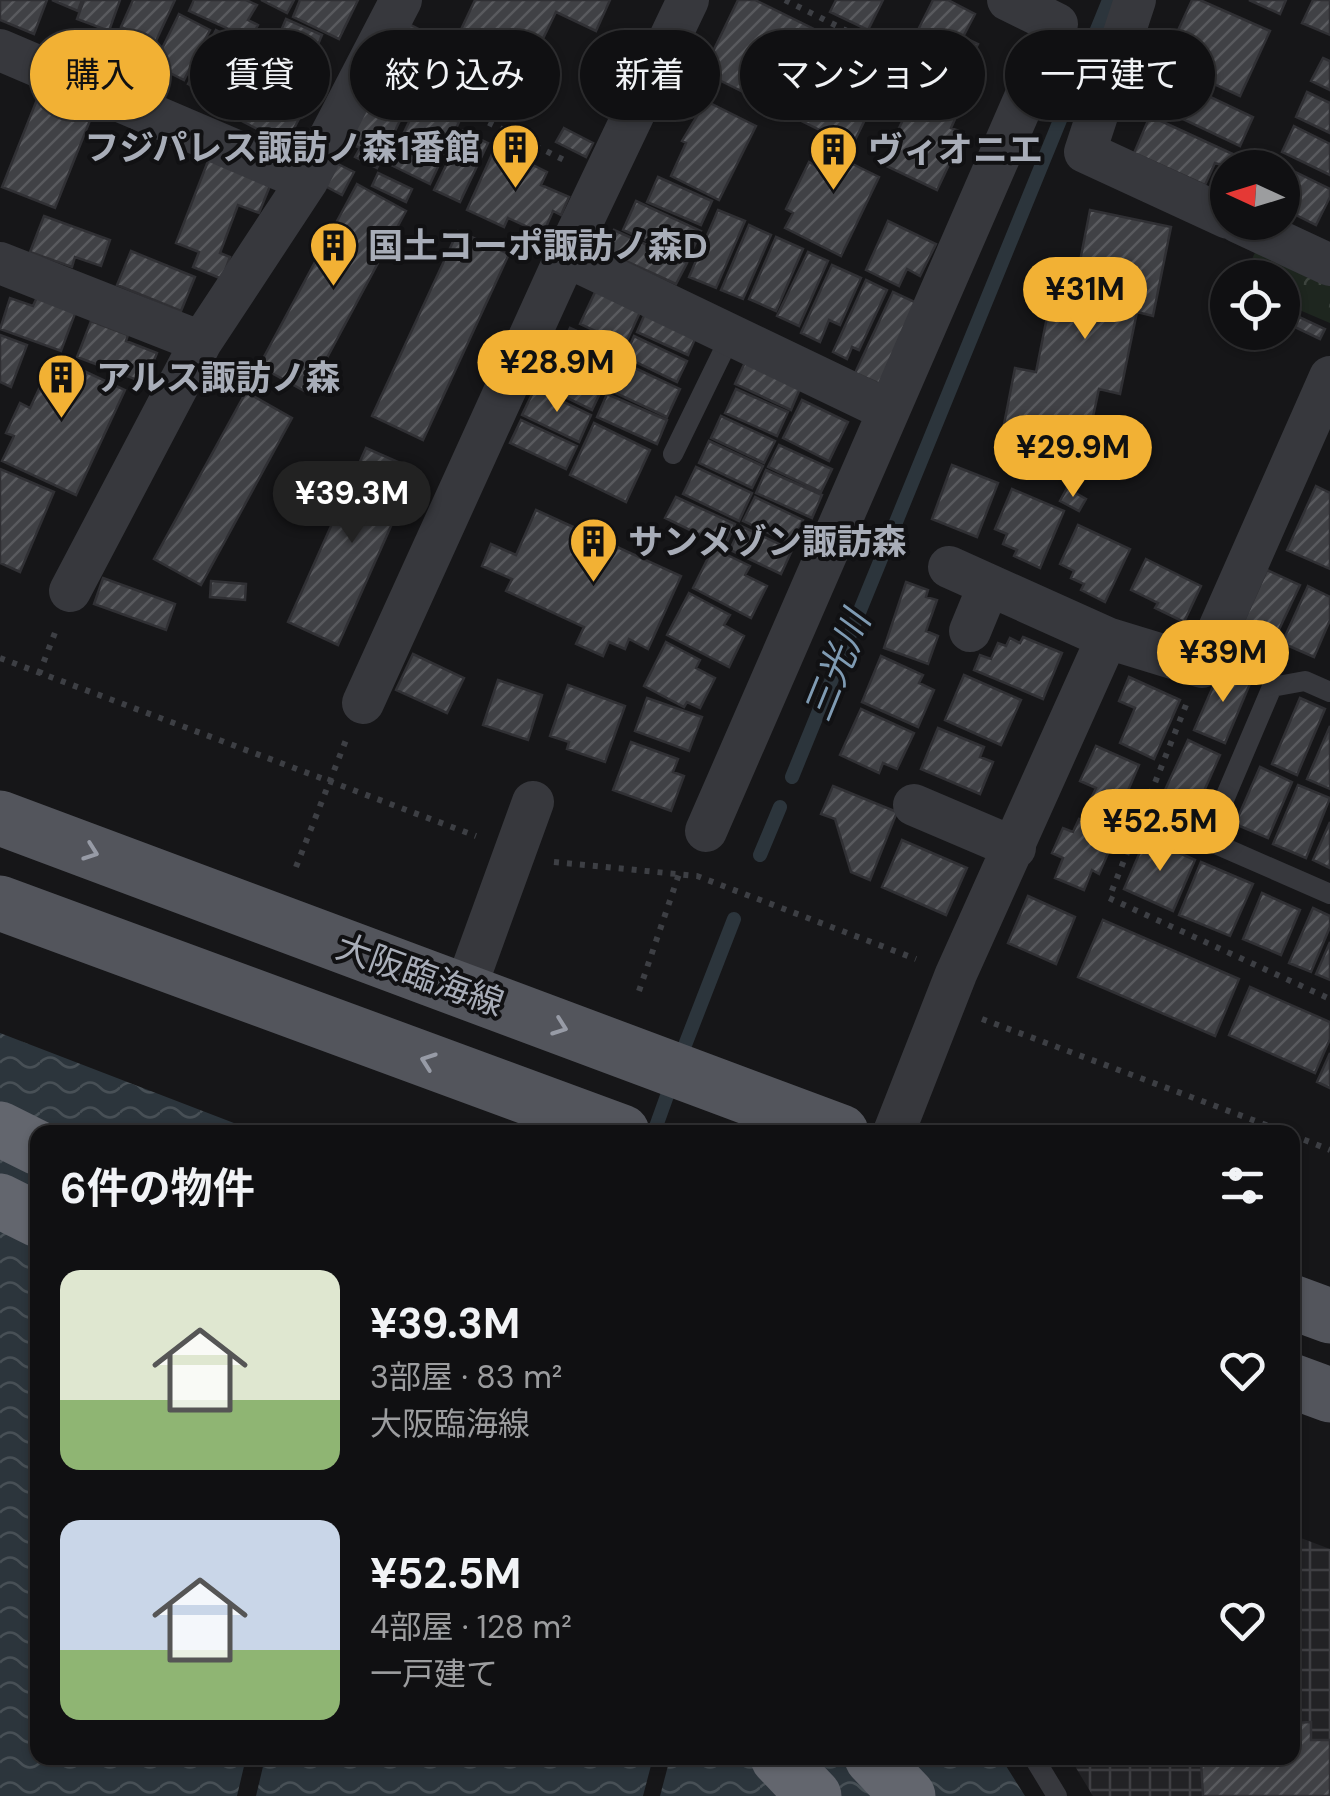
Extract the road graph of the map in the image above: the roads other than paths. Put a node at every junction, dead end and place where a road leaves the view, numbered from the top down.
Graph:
1 (401, 0) edge
2 (688, 0) edge
3 (1008, 0) edge
4 (1134, 0) edge
5 (1062, 12) edge
6 (0, 50) edge
7 (307, 181) junction
8 (1210, 210) edge
9 (1277, 240) edge
10 (566, 256) junction
11 (0, 263) edge
12 (1330, 265) edge
13 (731, 335) junction
14 (201, 342) junction
15 (1330, 376) edge
16 (886, 410) junction
17 (674, 454) dead end
18 (950, 567) dead end
19 (989, 585) junction
20 (64, 608) road end
21 (970, 630) dead end
22 (1107, 638) junction
23 (1330, 692) edge
24 (356, 717) road end
25 (534, 802) dead end
26 (914, 805) dead end
27 (0, 818) edge
28 (706, 831) dead end
29 (1015, 848) junction
30 (1330, 894) edge
31 (0, 903) edge
32 (464, 992) junction
33 (601, 1125) edge
34 (822, 1125) edge
35 (897, 1125) edge
36 (0, 1128) edge
37 (30, 1144) edge
38 (0, 1201) edge
39 (30, 1216) edge
40 (1300, 1305) edge
41 (1330, 1316) edge
42 (1300, 1384) edge
43 (1330, 1394) edge
44 (785, 1765) edge
45 (879, 1765) edge
46 (1038, 1765) edge
47 (814, 1796) edge
48 (908, 1796) edge
49 (1057, 1796) edge

1 - 7 street
2 - 10 street
3 - 5 street
4 - 8 street
5 - 16 street
6 - 7 street
7 - 14 street
9 - 12 street
10 - 13 street
10 - 24 street
11 - 14 street
13 - 16 street
13 - 17 lane
14 - 20 street
15 - 22 street
16 - 28 street
18 - 19 street
19 - 21 street
19 - 22 street
22 - 29 street
23 - 30 lane
25 - 32 street
26 - 29 street
27 -> 32 main road, 大阪臨海線
29 - 35 street
33 -> 31 main road
32 -> 34 main road, 大阪臨海線
36 - 37 highway
38 - 39 highway
40 - 41 main road
42 - 43 main road
44 - 47 highway
45 - 48 highway
46 - 49 lane

